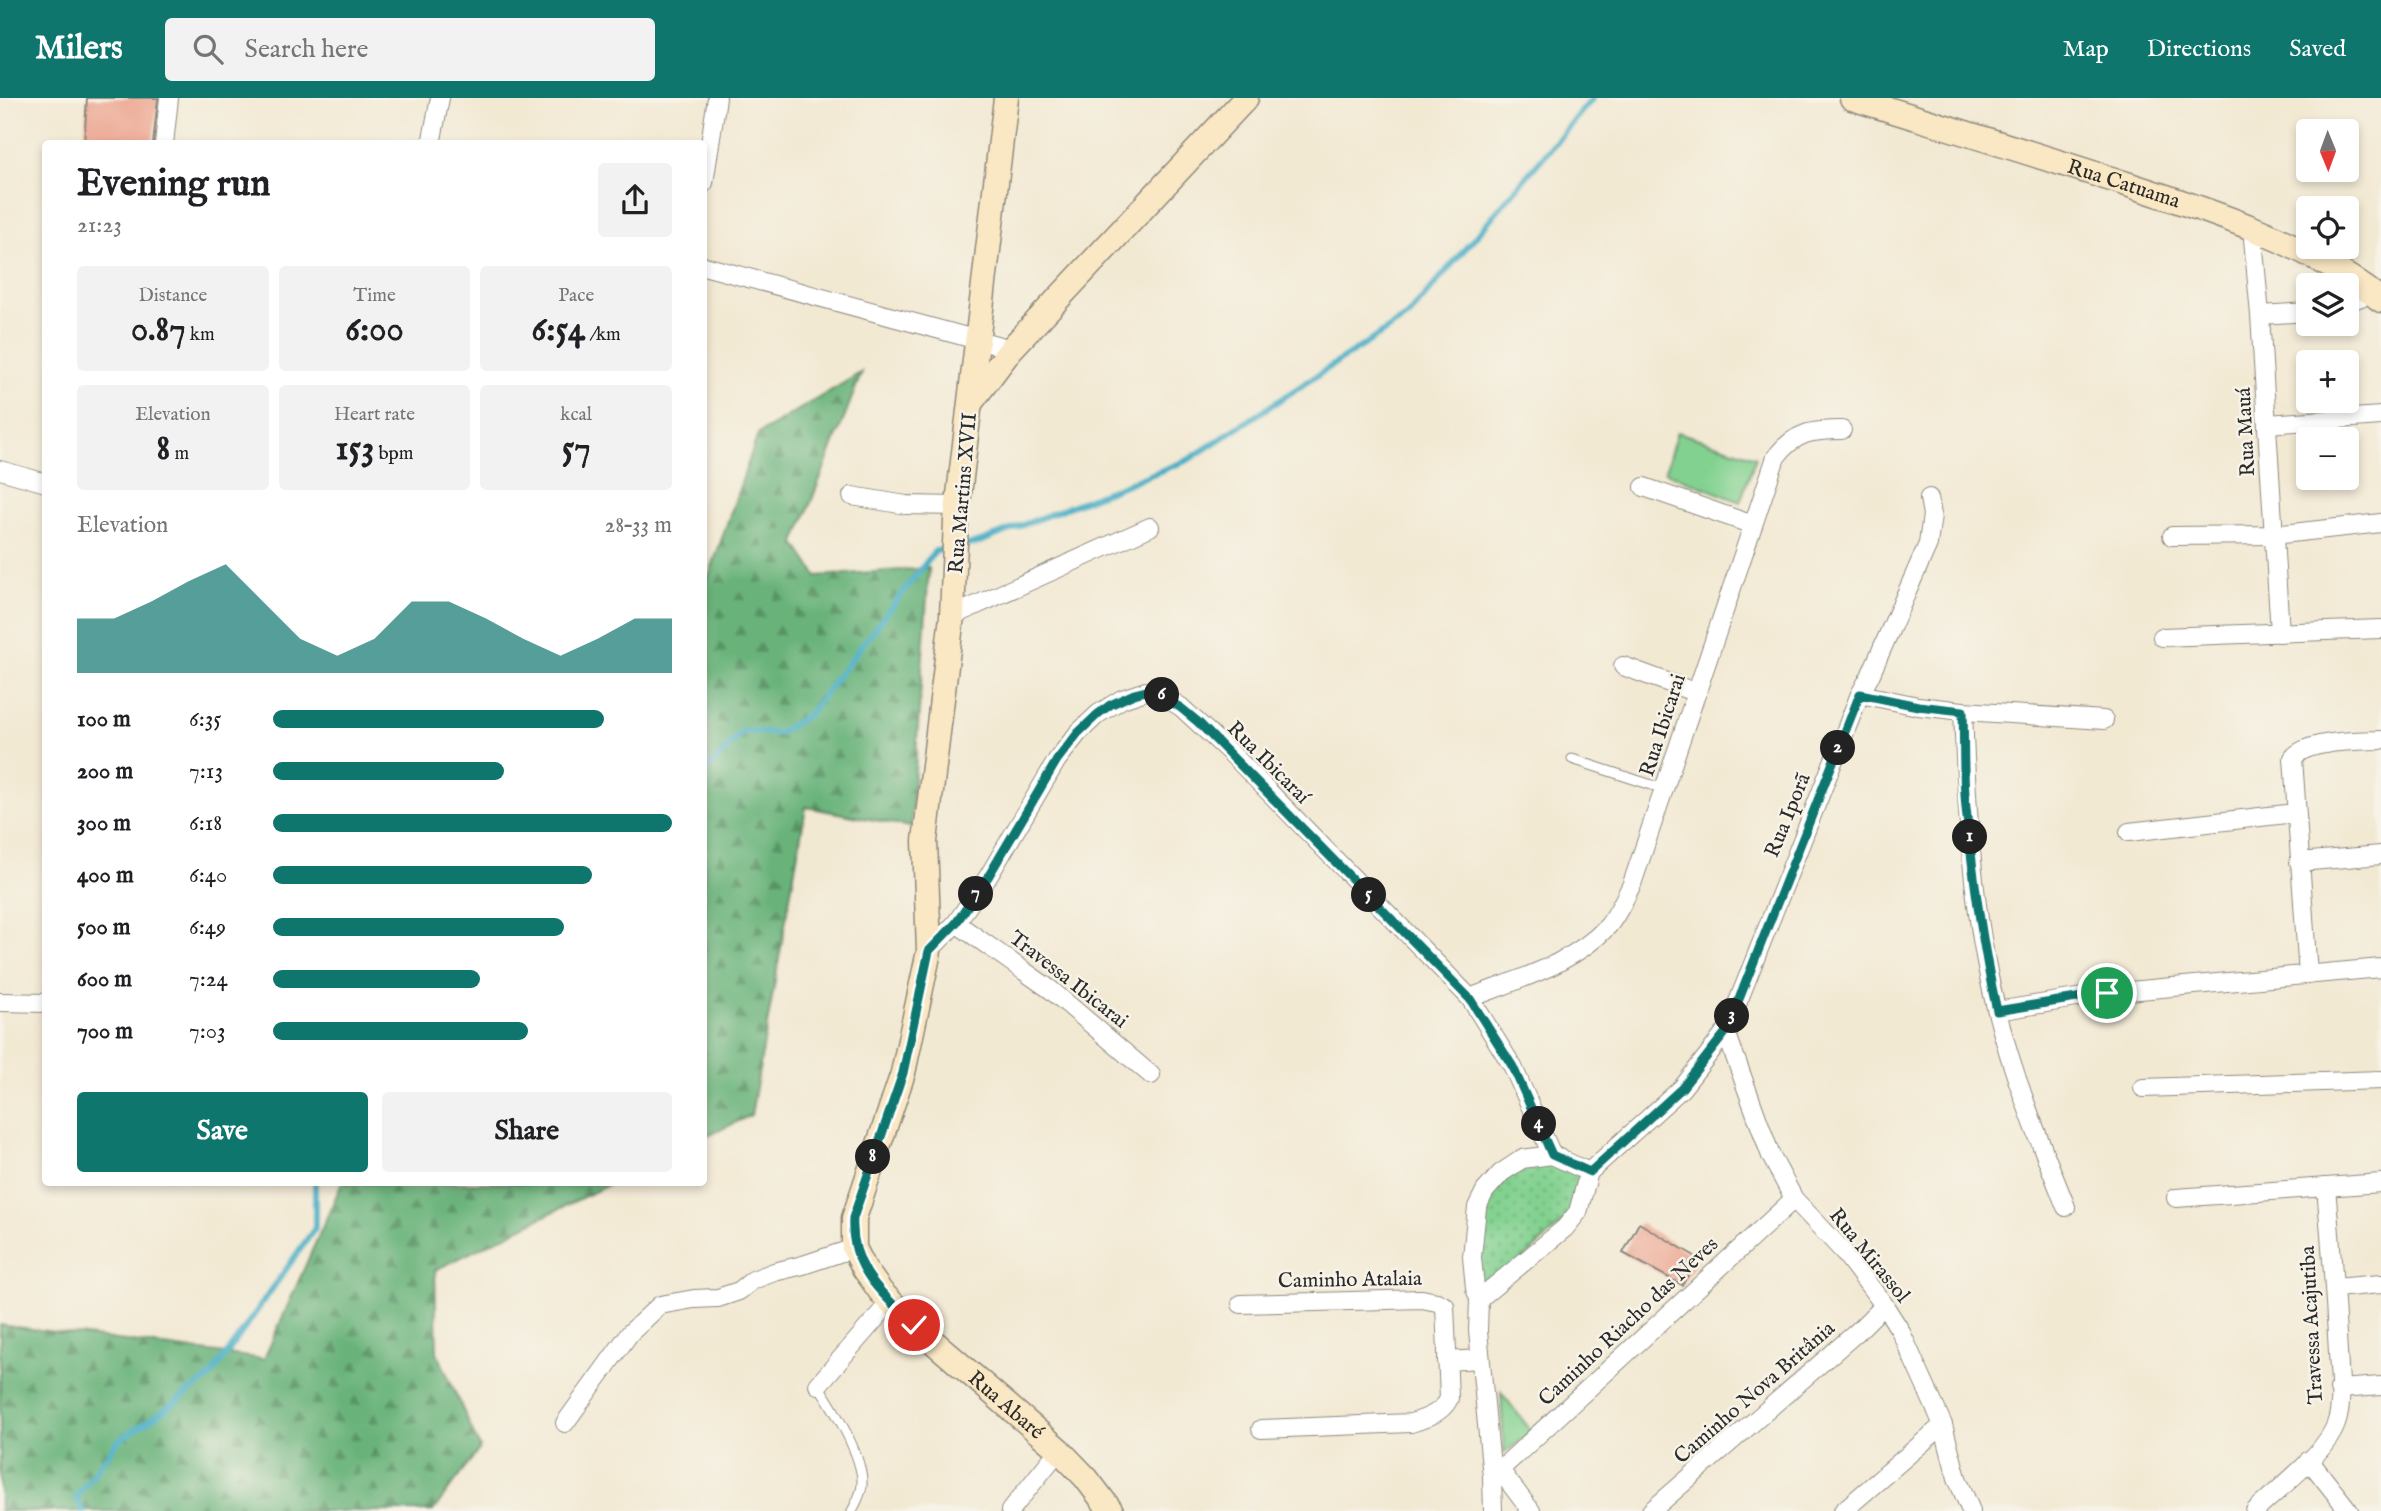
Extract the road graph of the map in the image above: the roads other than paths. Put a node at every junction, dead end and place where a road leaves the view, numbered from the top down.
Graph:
1 (169, 98) edge
2 (439, 98) edge
3 (718, 98) edge
4 (1006, 98) edge
5 (1246, 98) edge
6 (1852, 98) edge
7 (164, 140) edge
8 (433, 140) edge
9 (707, 165) edge
10 (2252, 228) junction
11 (707, 267) edge
12 (2376, 297) edge
13 (2296, 313) edge
14 (2260, 315) junction
15 (979, 340) junction
16 (1011, 349) junction
17 (970, 402) junction
18 (2381, 416) edge
19 (2267, 424) junction
20 (1842, 430) dead end
21 (0, 470) edge
22 (42, 482) edge
23 (1644, 487) dead end
24 (852, 496) dead end
25 (1929, 498) dead end
26 (956, 513) junction
27 (2381, 523) edge
28 (1753, 526) junction
29 (1150, 527) dead end
30 (2273, 535) junction
31 (2172, 536) dead end
32 (952, 616) junction
33 (2381, 629) edge
34 (2280, 633) junction
35 (2162, 637) dead end
36 (1623, 666) dead end
37 (1697, 693) junction
38 (1860, 694) junction
39 (1963, 711) junction
40 (2104, 720) dead end
41 (2381, 740) edge
42 (1572, 759) dead end
43 (1664, 789) junction
44 (2295, 813) junction
45 (2129, 832) dead end
46 (2381, 855) edge
47 (2300, 862) junction
48 (956, 923) junction
49 (929, 951) junction
50 (2381, 968) edge
51 (2308, 975) junction
52 (1470, 999) junction
53 (0, 1002) edge
54 (42, 1003) edge
55 (1997, 1011) junction
56 (1726, 1032) junction
57 (1150, 1075) dead end
58 (2381, 1080) edge
59 (2143, 1088) dead end
60 (1552, 1155) junction
61 (1590, 1172) junction
62 (2381, 1183) edge
63 (2326, 1187) junction
64 (2176, 1198) dead end
65 (1794, 1199) junction
66 (2066, 1207) dead end
67 (854, 1248) junction
68 (2381, 1284) edge
69 (2335, 1288) junction
70 (1479, 1298) junction
71 (891, 1301) junction
72 (1241, 1304) dead end
73 (1884, 1305) junction
74 (1480, 1359) junction
75 (1447, 1361) junction
76 (818, 1385) joint
77 (2381, 1386) edge
78 (2339, 1389) junction
79 (565, 1423) dead end
80 (1943, 1425) junction
81 (1261, 1429) dead end
82 (1059, 1450) junction
83 (2309, 1460) junction
84 (1496, 1473) junction
85 (852, 1511) edge
86 (1010, 1511) edge
87 (1111, 1511) edge
88 (1493, 1511) edge
89 (1531, 1511) edge
90 (1651, 1511) edge
91 (1843, 1511) edge
92 (1971, 1511) edge
93 (2255, 1511) edge
94 (2349, 1511) edge

1 - 7 street
2 - 8 street
3 - 9 street
4 - 15 street
5 - 16 street, Rua Martins XVII
6 - 10 street, Rua Catuama
10 - 12 street, Rua Catuama
10 - 14 street, Rua Mauá
11 - 15 street
13 - 14 street
14 - 19 street, Rua Mauá
15 - 16 street
15 - 17 street
16 - 17 street, Rua Martins XVII
17 - 26 street, Rua Martins XVII
18 - 19 street
19 - 30 street, Rua Mauá
20 - 28 street, Rua Ibicarai
21 - 22 street
23 - 28 street
24 - 26 street
25 - 38 street, Rua Iporã
26 - 32 street, Rua Martins XVII
27 - 30 street
28 - 37 street, Rua Ibicarai
29 - 32 street
30 - 31 street
30 - 34 street, Rua Mauá
32 - 49 street, Rua Martins XVII
33 - 34 street
34 - 35 street
36 - 37 street
37 - 43 street, Rua Ibicarai
38 - 39 street
38 - 56 street, Rua Iporã
39 - 40 street
39 - 55 street
41 - 44 street
42 - 43 lane
43 - 52 street, Rua Ibicarai
44 - 45 street
44 - 47 street
46 - 47 street
47 - 51 street
48 - 49 street, Rua Ibicaraí
48 - 52 street, Rua Ibicaraí
48 - 57 street, Travessa Ibicarai
49 - 67 street, Rua Abaré
50 - 51 street
51 - 55 street
52 - 60 street, Rua Ibicaraí
53 - 54 street
55 - 66 street
56 - 61 street, Rua Iporã
56 - 65 street, Rua Mirassol
58 - 59 street
60 - 61 street
60 - 70 street
61 - 70 street
62 - 63 street
63 - 64 street
63 - 69 street, Travessa Acajutiba
65 - 73 street, Rua Mirassol
65 - 84 street, Caminho Riacho das Neves
67 - 71 street, Rua Abaré
67 - 79 street
68 - 69 street
69 - 78 street, Travessa Acajutiba
70 - 74 street
71 - 76 street
71 - 82 street, Rua Abaré
72 - 75 street, Caminho Atalaia
73 - 80 street, Rua Mirassol
73 - 90 street, Caminho Nova Britânia
74 - 75 street
74 - 84 street
75 - 81 street
76 - 85 lane
77 - 78 street
78 - 83 street, Travessa Acajutiba
80 - 91 street
80 - 92 street, Rua Mirassol
82 - 86 street
82 - 87 street, Rua Abaré
83 - 93 street, Travessa Acajutiba
83 - 94 street
84 - 88 street
84 - 89 street

